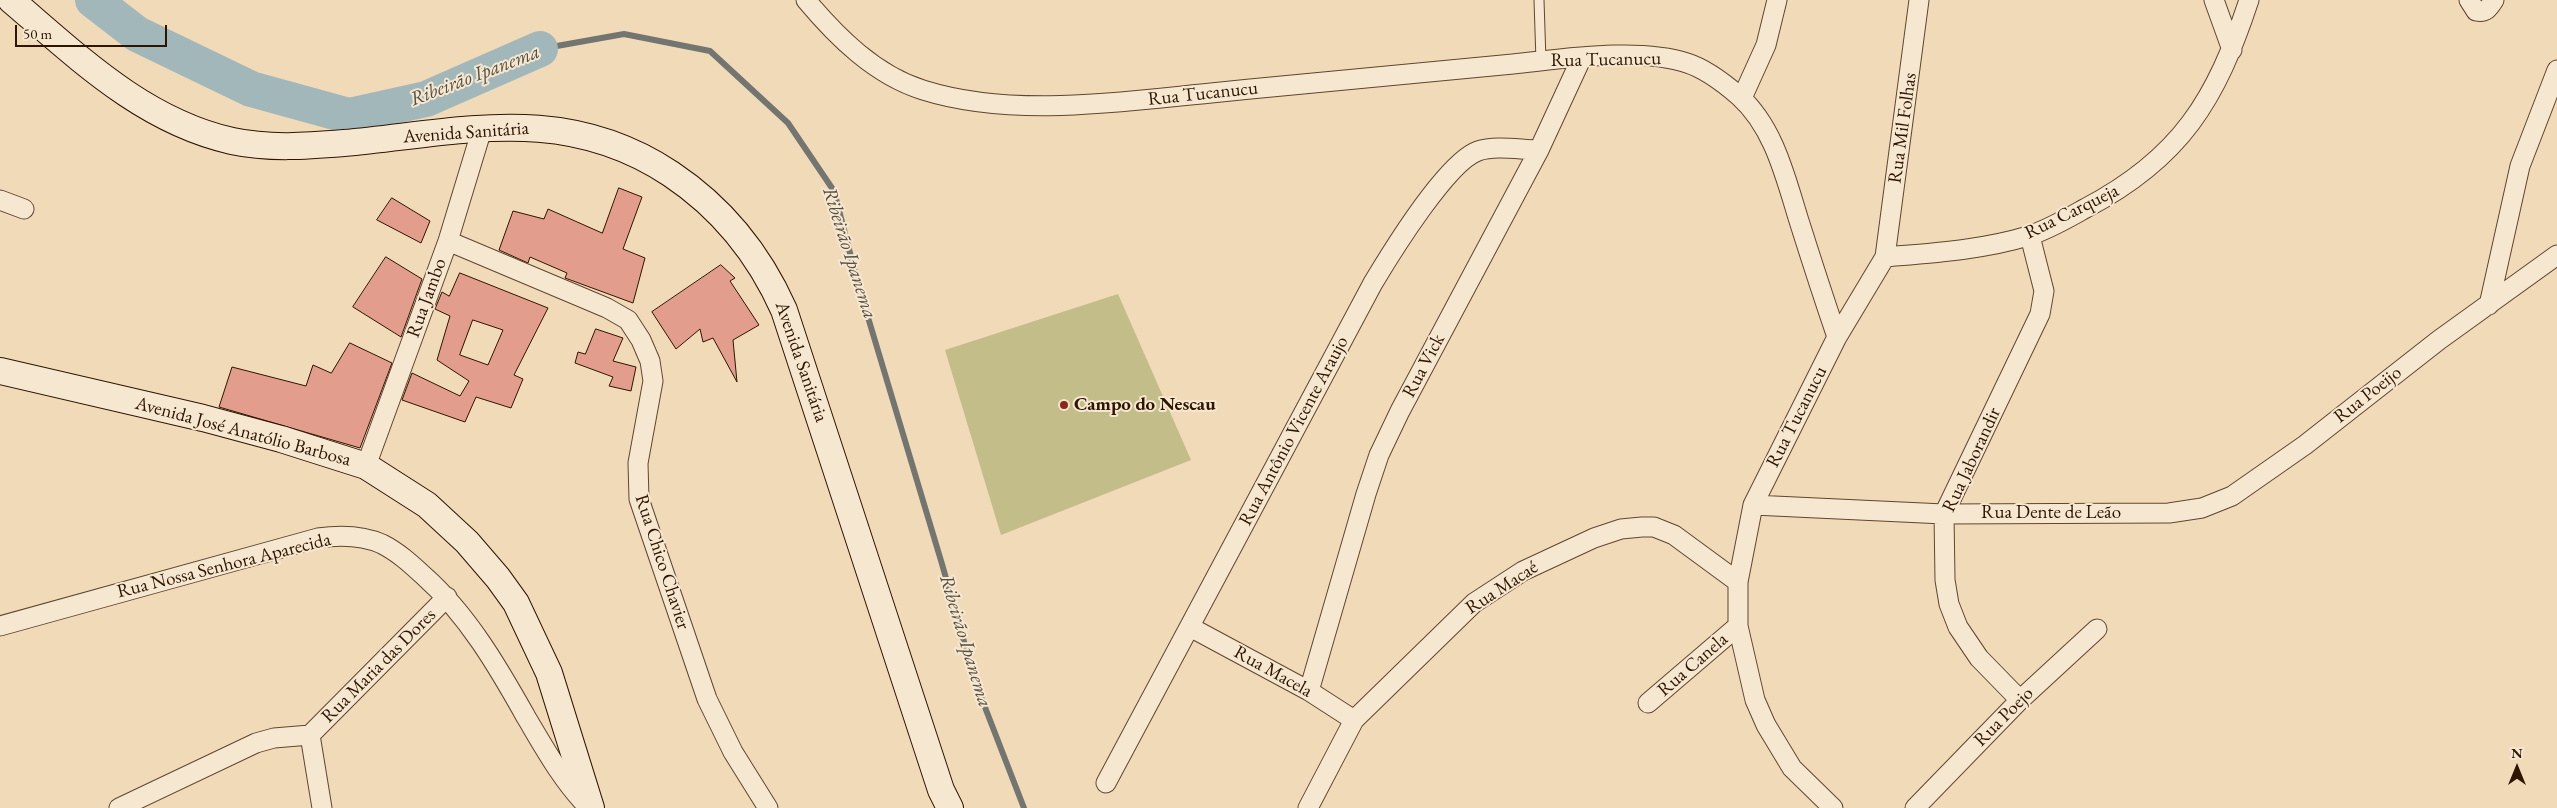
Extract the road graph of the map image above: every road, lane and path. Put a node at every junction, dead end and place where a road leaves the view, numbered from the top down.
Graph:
1 (11, 0) edge
2 (806, 0) edge
3 (1539, 0) edge
4 (1777, 0) edge
5 (1919, 0) edge
6 (2214, 0) edge
7 (2249, 0) edge
8 (2469, 0) edge
9 (2494, 0) edge
10 (2232, 50) junction
11 (1582, 57) junction
12 (1541, 61) junction
13 (2557, 70) edge
14 (1742, 98) junction
15 (482, 129) junction
16 (1540, 150) junction
17 (0, 200) edge
18 (24, 209) dead end
19 (2030, 236) junction
20 (448, 241) junction
21 (2557, 255) edge
22 (1885, 257) junction
23 (2489, 305) junction
24 (1837, 337) junction
25 (0, 371) edge
26 (366, 466) junction
27 (1753, 505) junction
28 (2169, 513) joint
29 (1944, 514) junction
30 (1738, 582) junction
31 (447, 597) junction
32 (0, 626) edge
33 (1738, 626) junction
34 (1190, 627) junction
35 (2097, 630) dead end
36 (1309, 691) junction
37 (2020, 700) junction
38 (1648, 703) dead end
39 (1354, 720) junction
40 (310, 735) junction
41 (1106, 783) dead end
42 (119, 808) edge
43 (322, 808) edge
44 (590, 808) edge
45 (768, 808) edge
46 (950, 808) edge
47 (1308, 808) edge
48 (1833, 808) edge
49 (1915, 808) edge

1 - 15 street, Avenida Sanitária
2 - 12 street, Rua Tucanucu
3 - 12 lane
4 - 14 street
5 - 22 street, Rua Mil Folhas
6 - 10 street
7 - 10 street, Rua Carqueja
8 - 9 street
10 - 19 street, Rua Carqueja
11 - 12 street, Rua Tucanucu
11 - 14 street, Rua Tucanucu
11 - 16 street, Rua Vick
13 - 23 street
14 - 24 street, Rua Tucanucu
15 - 20 street, Rua Jambo
15 - 46 street, Avenida Sanitária
16 - 34 street, Rua Antônio Vicente Araujo
16 - 36 street, Rua Vick
17 - 18 street
19 - 22 street, Rua Carqueja
19 - 29 street, Rua Jaborandir
20 - 26 street, Rua Jambo
20 - 45 street, Rua Chico Chavier
21 - 23 street, Rua Poeijo
22 - 24 street
23 - 28 street, Rua Poeijo
24 - 27 street, Rua Tucanucu
25 - 26 street, Avenida José Anatólio Barbosa
26 - 44 street, Avenida José Anatólio Barbosa
27 - 29 street, Rua Dente de Leão
27 - 30 street, Rua Tucanucu
28 - 29 street, Rua Dente de Leão
29 - 37 street, Rua Jaborandir
30 - 33 street, Rua Tucanucu
30 - 39 street, Rua Macaé
31 - 32 street, Rua Nossa Senhora Aparecida
31 - 40 street, Rua Maria das Dores
31 - 44 street, Rua Nossa Senhora Aparecida
33 - 38 street, Rua Canela
33 - 48 street, Rua Tucanucu
34 - 36 street, Rua Macela
34 - 41 street, Rua Antônio Vicente Araujo
35 - 37 street, Rua Poejo
36 - 39 street, Rua Macela
37 - 49 street, Rua Poejo
39 - 47 street, Rua Macaé
40 - 42 street
40 - 43 street

